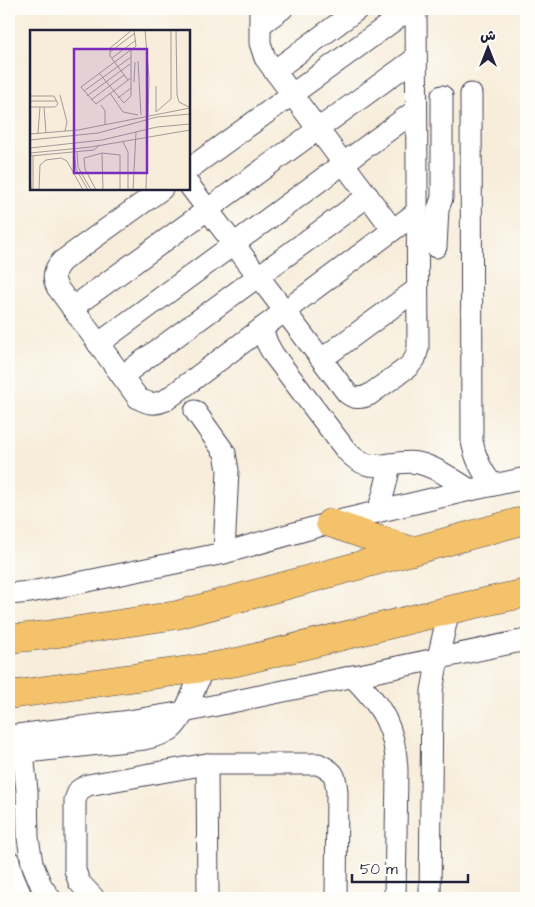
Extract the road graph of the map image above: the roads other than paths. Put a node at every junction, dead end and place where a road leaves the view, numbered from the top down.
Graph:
1 (282, 9) edge
2 (359, 9) edge
3 (410, 9) edge
4 (416, 9) edge
5 (260, 17) edge
6 (377, 32) junction
7 (416, 58) junction
8 (274, 71) junction
9 (471, 94) dead end
10 (292, 95) junction
11 (442, 96) dead end
12 (416, 110) junction
13 (318, 130) junction
14 (343, 163) junction
15 (190, 168) edge
16 (190, 187) edge
17 (161, 190) edge
18 (368, 196) junction
19 (207, 210) junction
20 (417, 212) junction
21 (393, 230) junction
22 (234, 244) junction
23 (426, 249) junction
24 (259, 277) junction
25 (417, 289) junction
26 (72, 308) junction
27 (285, 311) junction
28 (262, 328) junction
29 (98, 344) junction
30 (322, 359) junction
31 (122, 376) junction
32 (191, 414) dead end
33 (390, 464) junction
34 (526, 478) edge
35 (493, 485) junction
36 (470, 490) junction
37 (376, 512) junction
38 (526, 520) edge
39 (330, 523) junction
40 (412, 550) junction
41 (224, 553) junction
42 (9, 594) edge
43 (513, 596) edge
44 (449, 610) junction
45 (526, 610) edge
46 (9, 639) edge
47 (526, 640) edge
48 (438, 658) junction
49 (203, 668) junction
50 (352, 676) junction
51 (9, 695) edge
52 (184, 712) junction
53 (9, 736) edge
54 (16, 754) edge
55 (207, 764) junction
56 (9, 861) edge
57 (37, 875) junction
58 (20, 892) edge
59 (50, 898) edge
60 (94, 898) edge
61 (208, 898) edge
62 (336, 898) edge
63 (395, 898) edge
64 (430, 898) edge

1 - 5 street
2 - 6 street
2 - 8 street
3 - 6 street
4 - 7 street
5 - 8 street
6 - 10 street
7 - 12 street
7 - 13 street
8 - 10 street
9 - 35 street
10 - 13 street
10 - 15 street
11 - 23 street
12 - 14 street
12 - 20 street
13 - 14 street
13 - 19 street
14 - 18 street
14 - 22 street
16 - 19 street
17 - 26 street
18 - 21 street
18 - 24 street
19 - 22 street
19 - 26 street
20 - 21 street
20 - 23 street
21 - 27 street
22 - 24 street
22 - 29 street
23 - 25 street
24 - 27 street
24 - 31 street
25 - 30 street
25 - 30 street
26 - 29 street
27 - 28 street
27 - 30 street
28 - 31 street
28 - 33 street
29 - 31 street
32 - 41 street
33 - 36 street
33 - 37 street
34 - 35 street
35 - 36 street
36 - 37 street
37 - 39 street
38 - 40 main road
39 - 40 main road
39 - 41 street
40 - 46 main road
41 - 42 street
43 - 44 main road
43 - 45 main road
44 - 48 street
44 - 49 main road
47 - 48 street
48 - 50 street
48 - 64 street
49 - 51 main road
49 - 52 street
50 - 52 street
50 - 63 street
52 - 53 street
52 - 54 street
54 - 57 street
55 - 60 street
55 - 61 street
55 - 62 street
56 - 58 street
57 - 58 street
57 - 59 street

